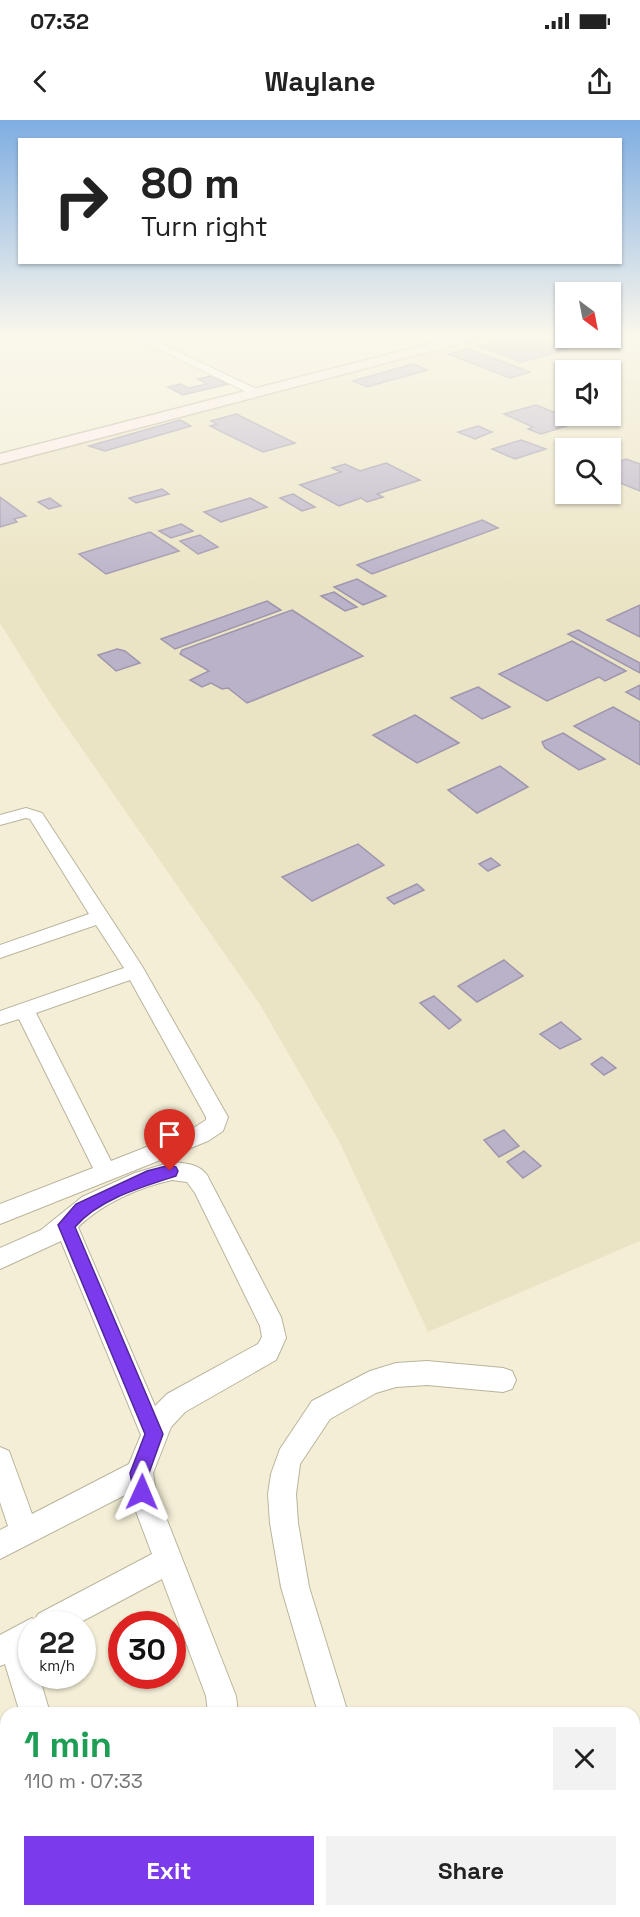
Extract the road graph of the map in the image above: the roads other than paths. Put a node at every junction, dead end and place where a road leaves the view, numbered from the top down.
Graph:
1 (151, 420) edge
2 (0, 459) edge
3 (0, 820) edge
4 (100, 917) junction
5 (0, 952) edge
6 (135, 971) junction
7 (24, 1009) junction
8 (0, 1018) edge
9 (105, 1171) junction
10 (0, 1214) edge
11 (66, 1225) junction
12 (0, 1259) edge
13 (503, 1380) dead end
14 (154, 1434) junction
15 (0, 1460) edge
16 (140, 1473) junction
17 (12, 1539) edge
18 (168, 1560) junction
19 (72, 1611) edge
20 (15, 1642) edge
21 (33, 1707) edge
22 (222, 1707) edge
23 (331, 1707) edge

1 - 2 main road
3 - 4 street
4 - 5 street
4 - 6 street
6 - 7 street
6 - 9 street
7 - 8 street
7 - 9 street
9 - 10 street
11 - 12 street
11 - 14 street
11 - 14 street
13 - 23 street
14 - 16 street
15 - 17 street
16 - 17 street
16 - 18 street
18 - 19 street
18 - 22 street
20 - 21 street

